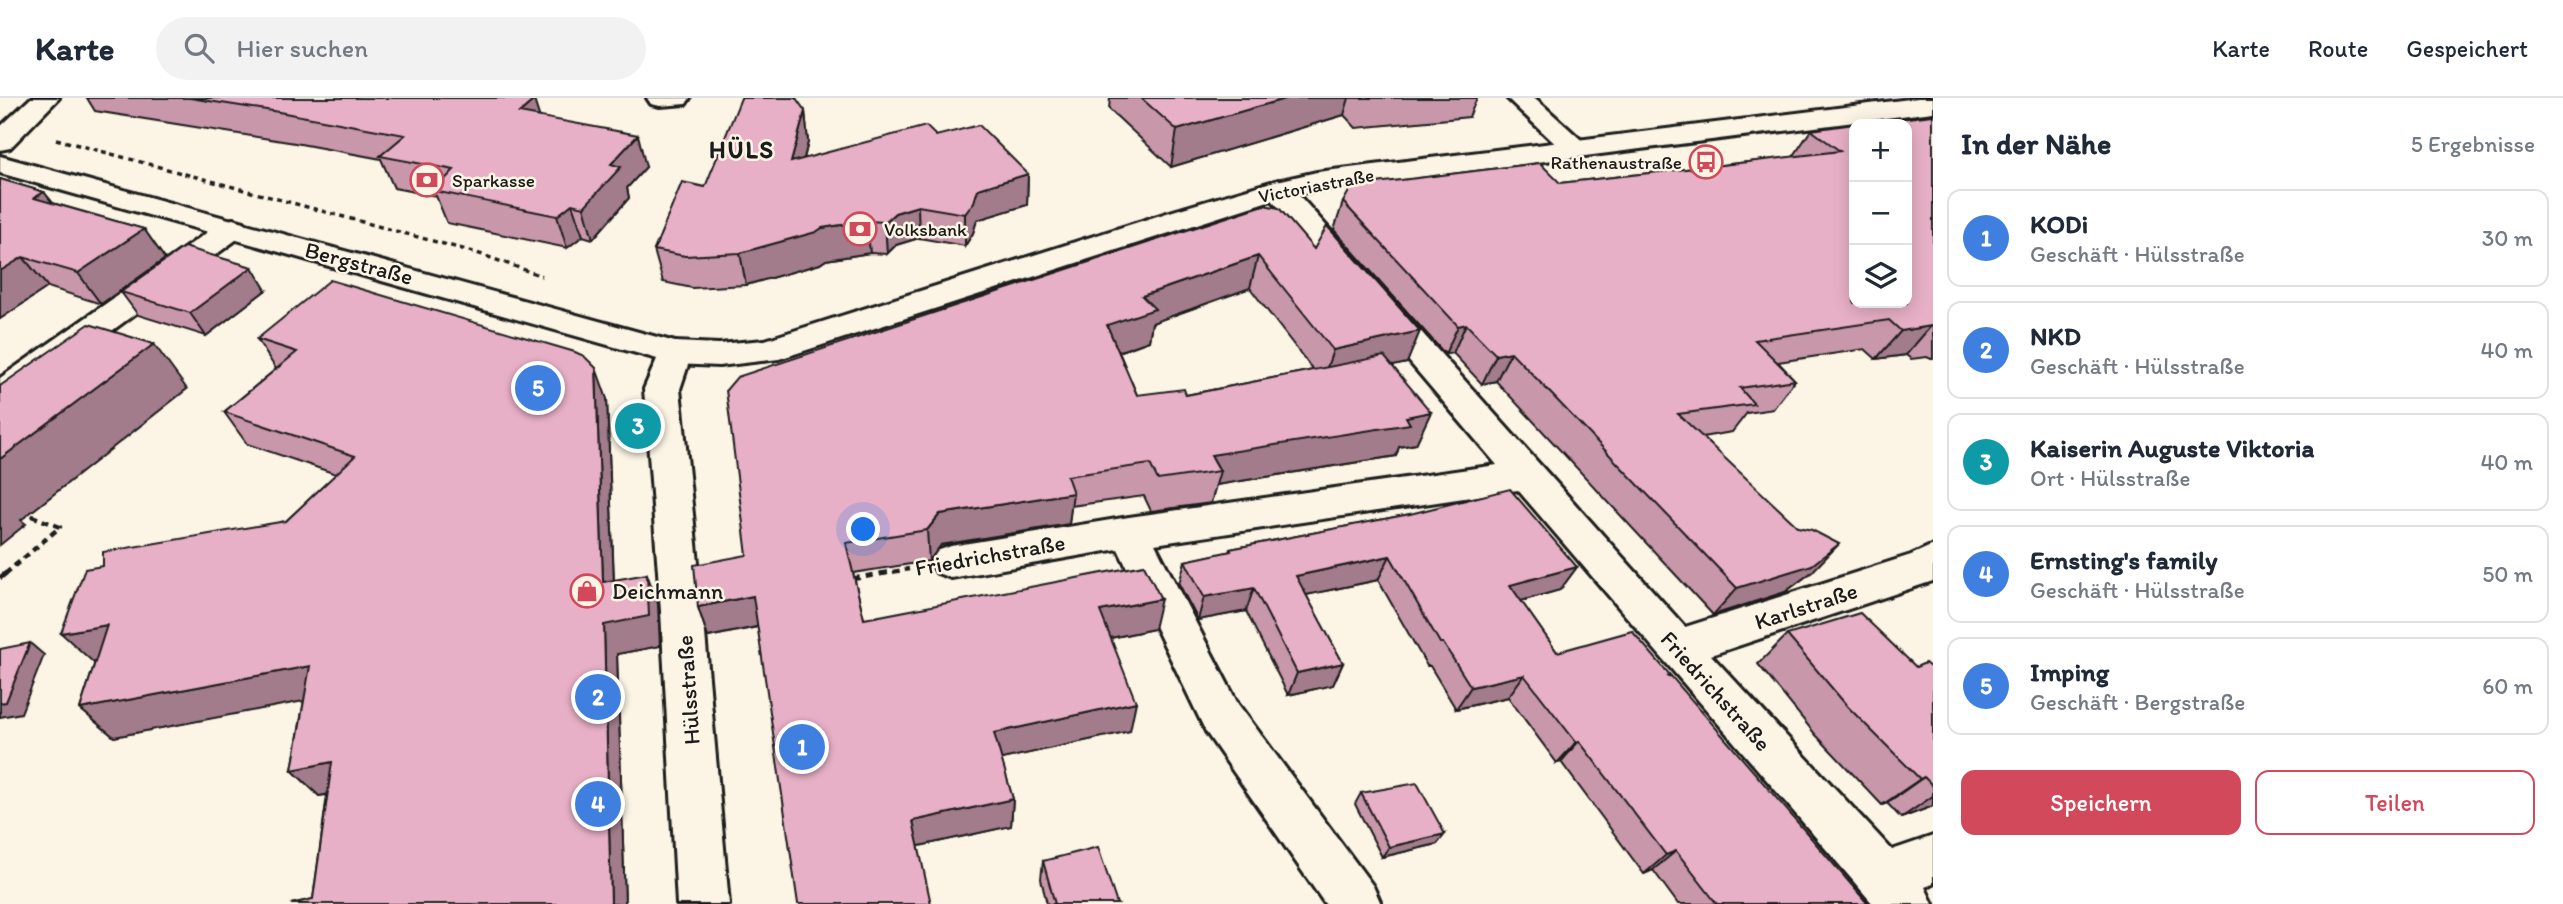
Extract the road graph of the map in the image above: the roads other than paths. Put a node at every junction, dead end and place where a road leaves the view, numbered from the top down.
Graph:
1 (46, 98) edge
2 (660, 98) edge
3 (677, 98) edge
4 (1520, 98) edge
5 (1932, 105) edge
6 (8, 135) edge
7 (1576, 148) junction
8 (0, 164) edge
9 (1278, 189) junction
10 (233, 228) junction
11 (676, 353) junction
12 (719, 355) joint
13 (0, 396) edge
14 (1528, 475) junction
15 (1129, 532) junction
16 (1933, 561) edge
17 (951, 562) road end
18 (1677, 648) junction
19 (1933, 860) edge
20 (1896, 891) edge
21 (703, 904) edge
22 (1355, 904) edge

1 - 6 main road
2 - 3 main road
4 - 7 main road
5 - 7 main road, Victoriastraße
7 - 9 main road, Victoriastraße
8 - 10 main road, Bergstraße
9 - 12 main road, Victoriastraße
9 - 14 main road, Friedrichstraße
10 - 11 main road, Bergstraße
10 - 13 main road
11 - 12 main road, Bergstraße
11 - 21 main road, Hülsstraße
14 - 15 main road, Friedrichstraße
14 - 18 main road, Friedrichstraße
15 - 17 main road, Friedrichstraße
15 - 22 main road
16 - 18 main road, Karlstraße
18 - 20 main road, Friedrichstraße
19 - 20 main road

